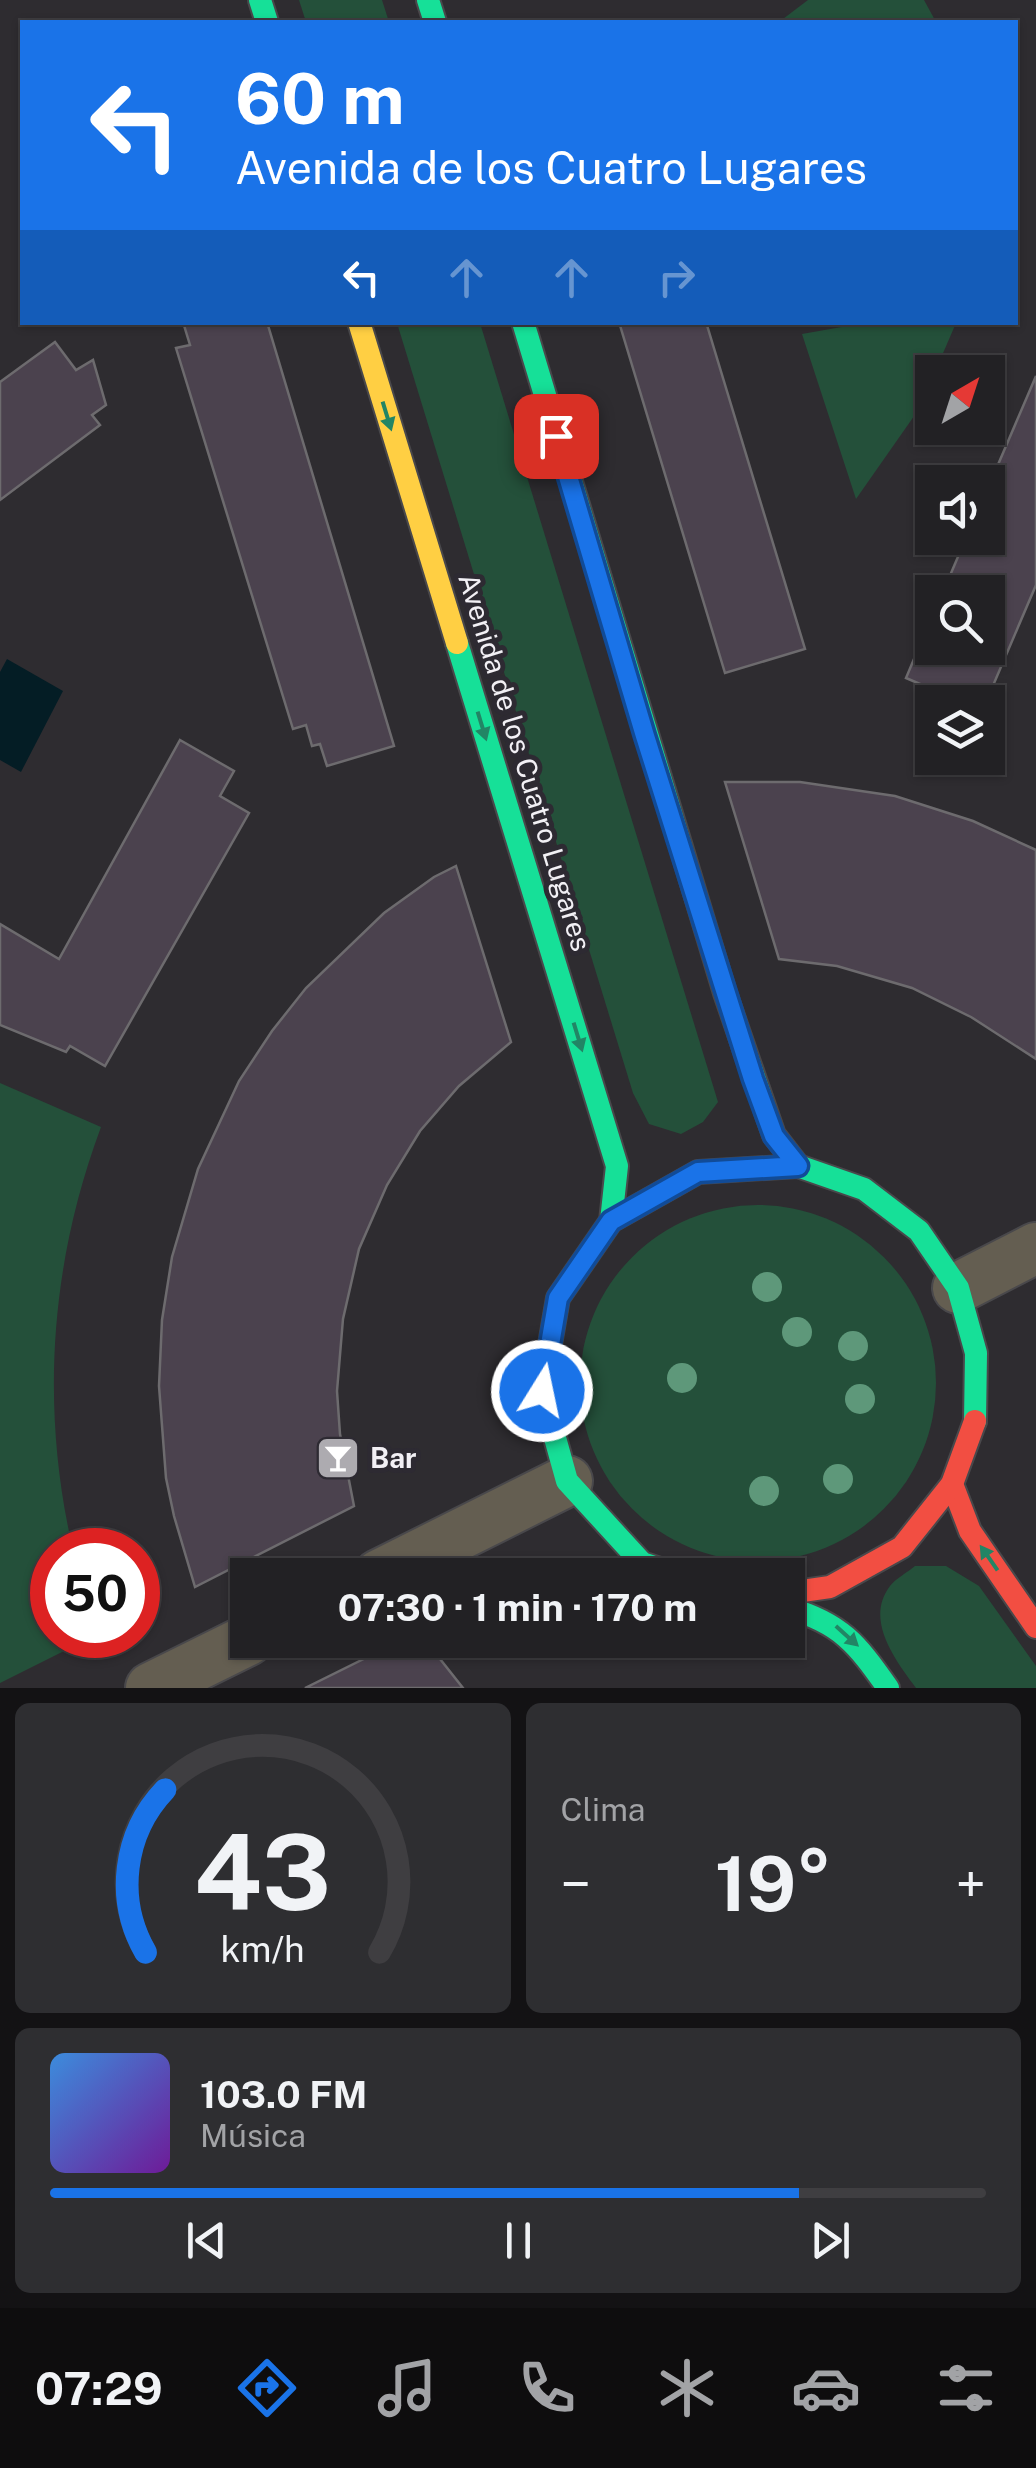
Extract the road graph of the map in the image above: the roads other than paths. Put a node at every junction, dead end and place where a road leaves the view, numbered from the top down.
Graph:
1 (360, 325) edge
2 (524, 325) edge
3 (798, 1166) junction
4 (611, 1221) junction
5 (1036, 1248) edge
6 (958, 1288) junction
7 (568, 1482) junction
8 (952, 1484) junction
9 (414, 1558) edge
10 (637, 1558) edge
11 (805, 1591) edge
12 (805, 1612) edge
13 (1036, 1627) edge
14 (230, 1649) edge
15 (151, 1688) edge
16 (888, 1688) edge

1 -> 4 main road, Avenida de los Cuatro Lugares
2 - 3 main road
3 - 4 main road
3 - 6 main road
4 - 7 main road
5 - 6 street
6 - 8 main road
7 - 9 street
7 - 10 main road
8 - 11 main road
13 -> 8 main road
12 -> 16 main road
14 - 15 street

